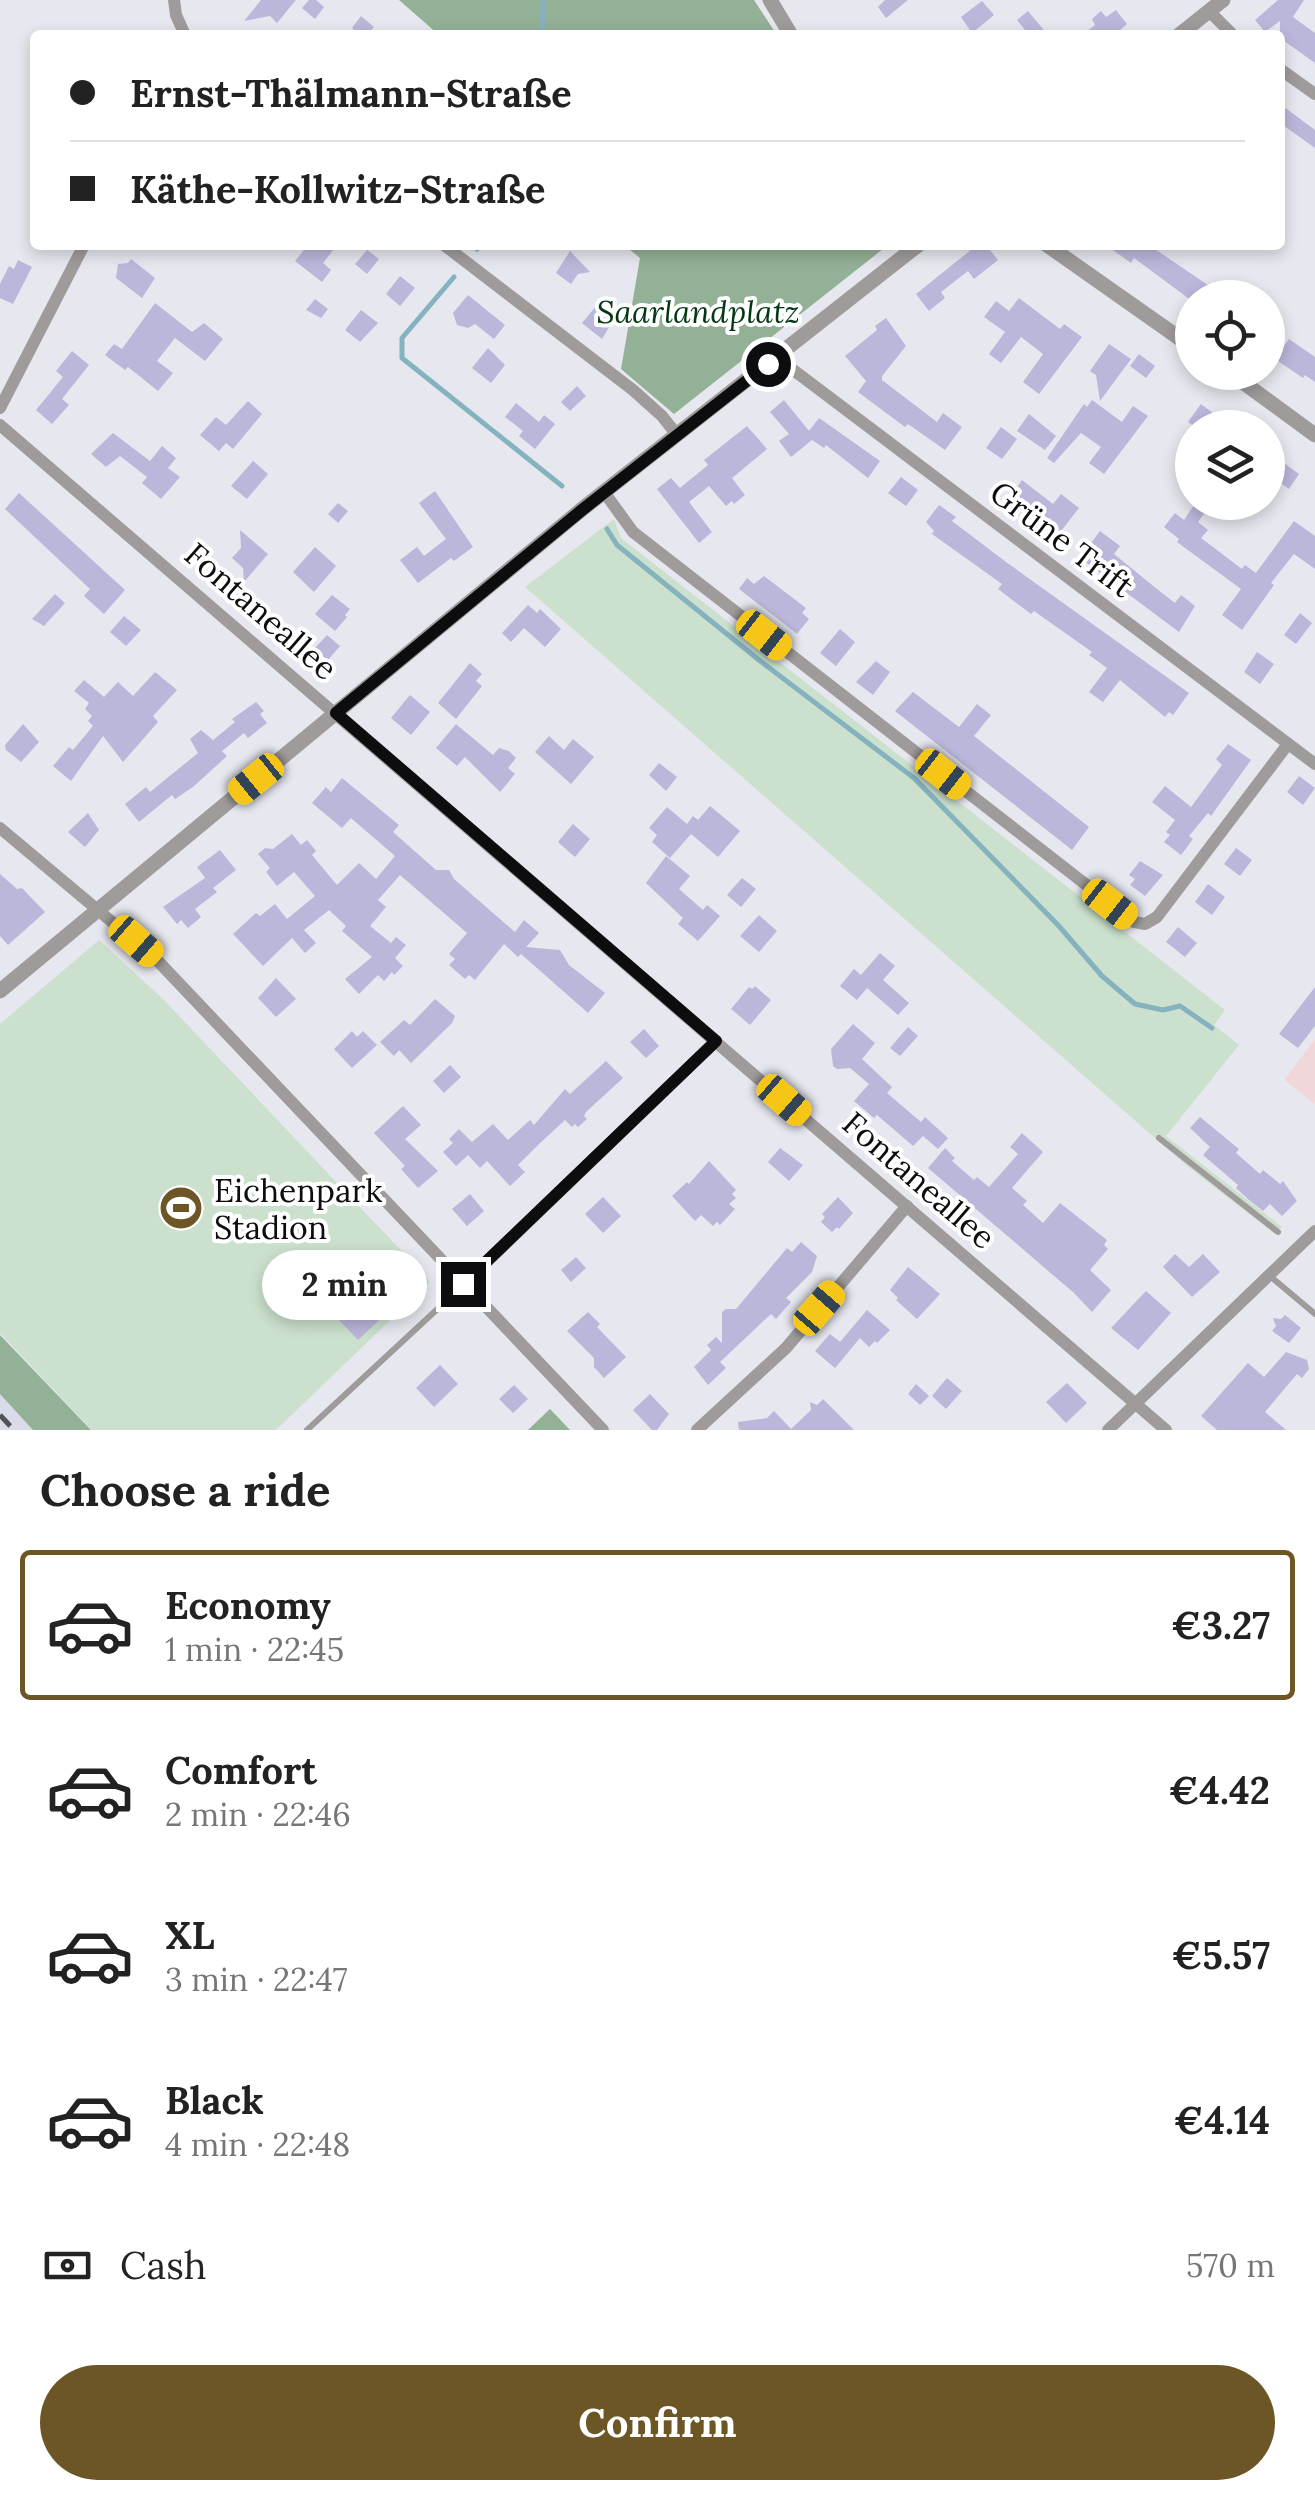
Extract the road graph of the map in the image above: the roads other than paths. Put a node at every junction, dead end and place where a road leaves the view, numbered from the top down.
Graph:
1 (174, 0) edge
2 (770, 0) edge
3 (1223, 0) edge
4 (1210, 11) junction
5 (183, 30) edge
6 (787, 30) edge
7 (1185, 30) edge
8 (1228, 30) edge
9 (1285, 73) edge
10 (1315, 94) edge
11 (81, 250) edge
12 (451, 250) edge
13 (912, 250) edge
14 (1054, 250) edge
15 (1175, 335) edge
16 (780, 354) junction
17 (1253, 390) edge
18 (0, 408) edge
19 (0, 425) edge
20 (1315, 434) edge
21 (678, 435) junction
22 (604, 492) junction
23 (336, 713) junction
24 (1288, 744) junction
25 (1315, 764) edge
26 (0, 828) edge
27 (98, 910) junction
28 (0, 991) edge
29 (716, 1041) junction
30 (1158, 1138) dead end
31 (907, 1206) junction
32 (1315, 1230) edge
33 (1278, 1232) dead end
34 (1270, 1275) junction
35 (463, 1284) junction
36 (446, 1301) joint
37 (1315, 1314) edge
38 (1135, 1404) junction
39 (307, 1430) edge
40 (603, 1430) edge
41 (697, 1430) edge
42 (1108, 1430) edge
43 (1166, 1430) edge

1 - 5 street
2 - 6 street
3 - 4 street
4 - 7 street
4 - 8 street
9 - 10 street
11 - 18 street
12 - 21 street
13 - 16 street
14 - 15 street
16 - 21 street
16 - 24 street, Grüne Trift
17 - 20 street
19 - 23 street, Fontaneallee
21 - 22 street
22 - 23 street
22 - 24 street
23 - 27 street
23 - 29 street, Fontaneallee
24 - 25 street, Grüne Trift
26 - 27 street
27 - 28 street
27 - 35 street
29 - 31 street, Fontaneallee
29 - 35 street
30 - 33 lane
31 - 38 street, Fontaneallee
31 - 41 street
32 - 34 street
34 - 37 lane
34 - 38 street
35 - 36 street
35 - 40 street
36 - 39 lane
38 - 42 street
38 - 43 street, Fontaneallee

